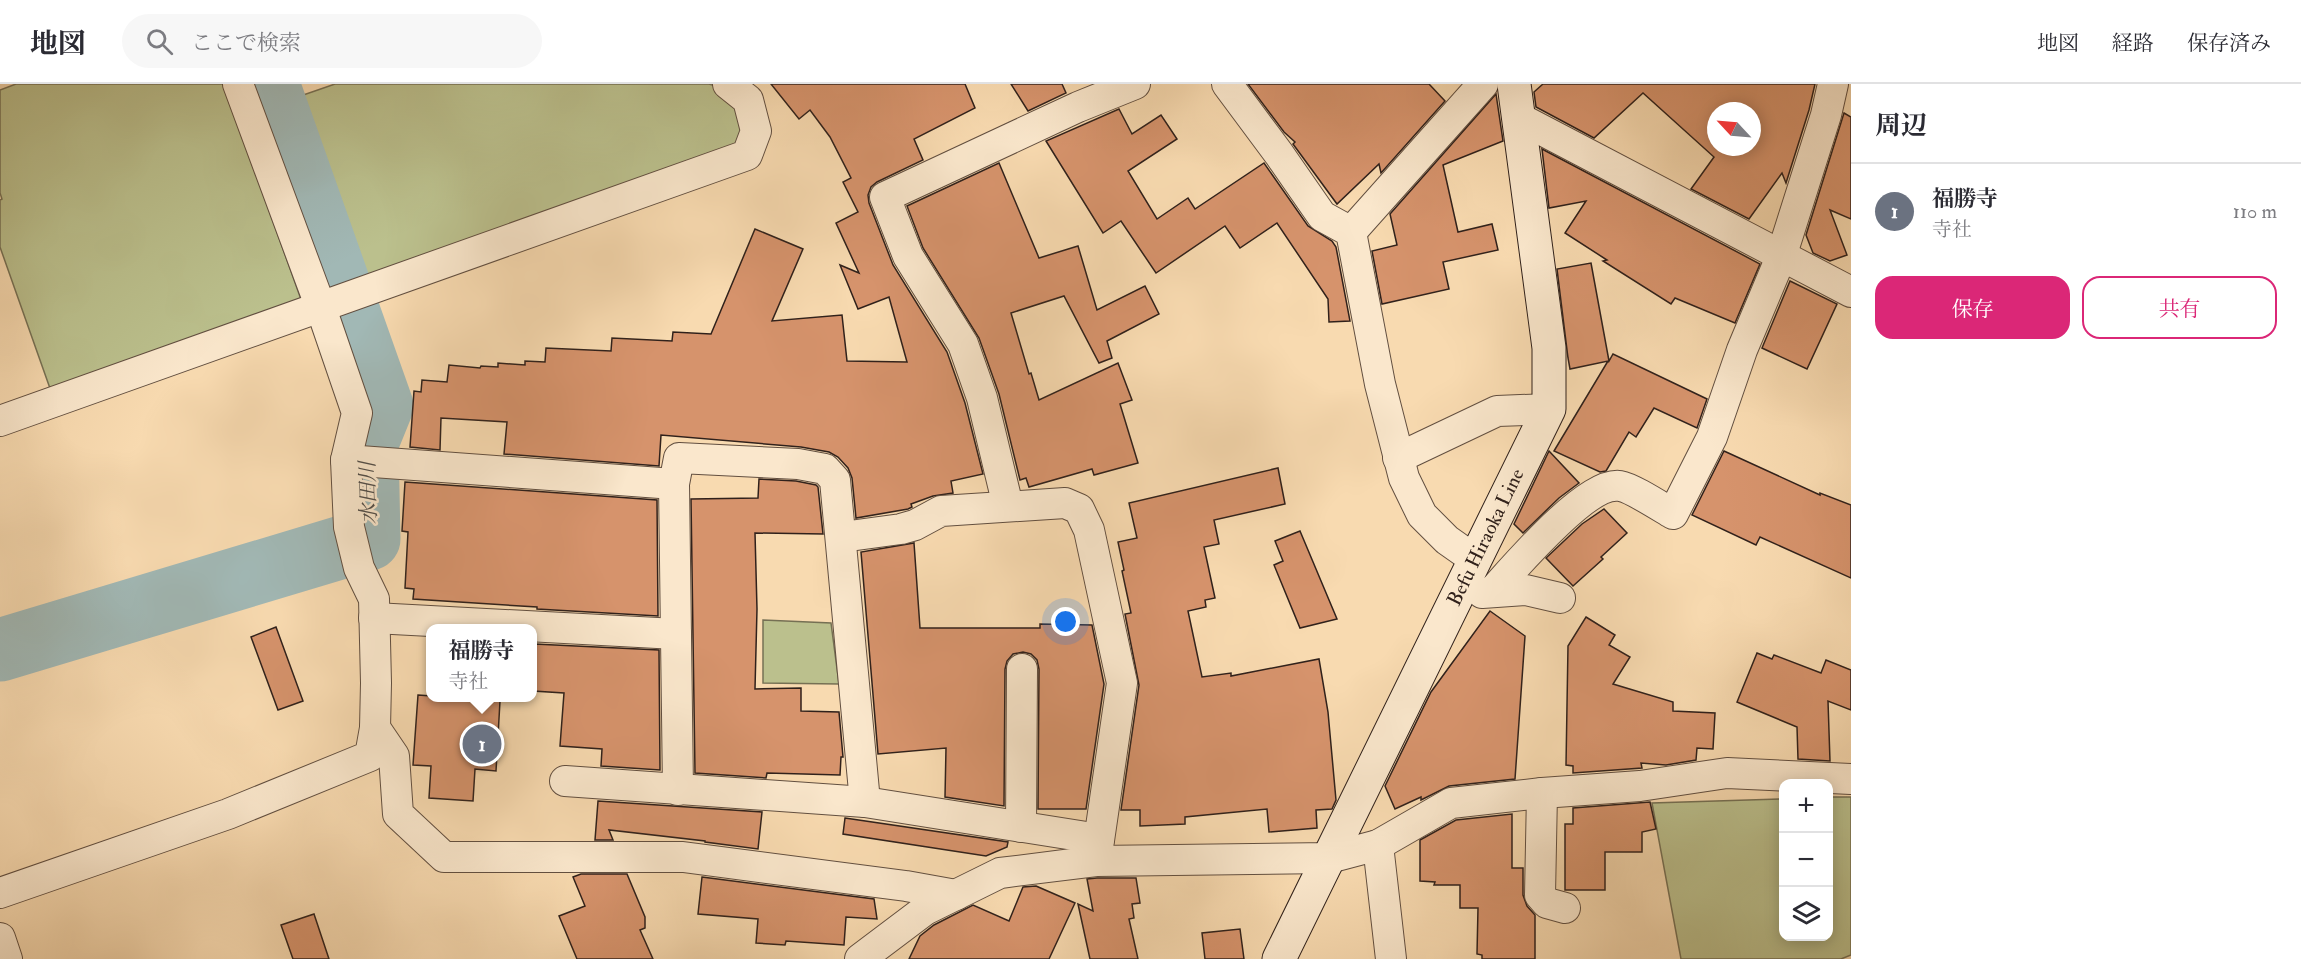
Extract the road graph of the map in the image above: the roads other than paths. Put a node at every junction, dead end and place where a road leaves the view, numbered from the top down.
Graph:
1 (238, 84) edge
2 (728, 84) edge
3 (1135, 84) edge
4 (1483, 84) edge
5 (1514, 84) edge
6 (1833, 84) edge
7 (1229, 85) edge
8 (1519, 118) junction
9 (1351, 232) junction
10 (1781, 257) junction
11 (1851, 292) edge
12 (321, 308) junction
13 (1549, 409) junction
14 (0, 421) edge
15 (1398, 458) junction
16 (346, 460) junction
17 (674, 484) junction
18 (1008, 506) junction
19 (842, 537) junction
20 (1474, 559) junction
21 (1492, 592) junction
22 (1455, 596) junction
23 (1560, 598) dead end
24 (374, 618) junction
25 (495, 624) edge
26 (537, 626) edge
27 (676, 633) junction
28 (1022, 669) dead end
29 (375, 728) junction
30 (1851, 779) edge
31 (565, 781) dead end
32 (678, 790) junction
33 (1542, 793) junction
34 (865, 802) junction
35 (1021, 827) junction
36 (1378, 845) junction
37 (1098, 850) junction
38 (1329, 858) junction
39 (0, 894) edge
40 (956, 895) junction
41 (1565, 908) dead end
42 (0, 938) edge
43 (8, 959) edge
44 (860, 959) edge
45 (1279, 959) edge
46 (1391, 959) edge

1 - 12 street
2 - 12 street
3 - 18 street
4 - 9 street
5 - 8 main road, Befu Hiraoka Line
6 - 10 street
7 - 9 street
8 - 10 street
8 - 13 main road, Befu Hiraoka Line
9 - 15 street
10 - 11 street
10 - 21 street
12 - 14 street
12 - 16 street
13 - 15 street
13 - 20 main road, Befu Hiraoka Line
15 - 20 street
16 - 17 street
16 - 24 street
17 - 19 street
17 - 27 street
18 - 19 street
18 - 37 street
19 - 34 street
20 - 22 main road, Befu Hiraoka Line
21 - 22 street
21 - 23 street
22 - 38 main road, Befu Hiraoka Line
24 - 25 street
24 - 29 street
26 - 27 street
27 - 32 street
28 - 35 street
29 - 39 street
29 - 40 street
30 - 33 street
31 - 32 street
32 - 34 street
33 - 36 street
33 - 41 street
34 - 35 street
35 - 37 street
36 - 38 street
36 - 46 street
37 - 38 street
37 - 40 street
38 - 45 main road, Befu Hiraoka Line
40 - 44 street
42 - 43 street

